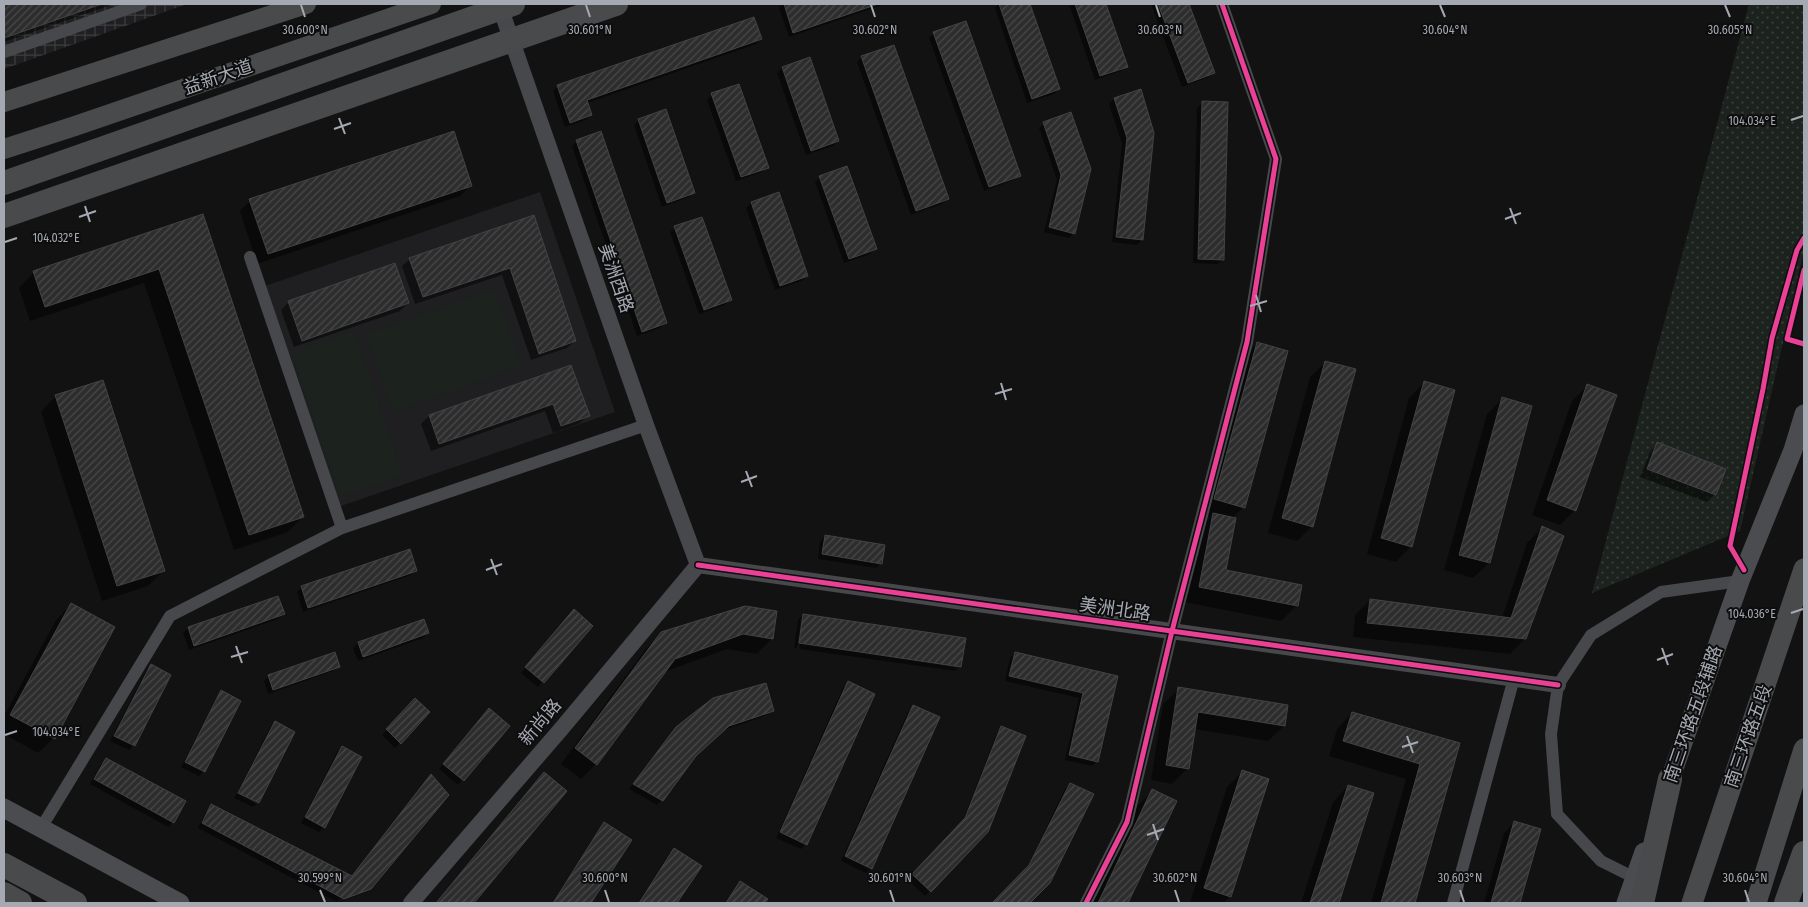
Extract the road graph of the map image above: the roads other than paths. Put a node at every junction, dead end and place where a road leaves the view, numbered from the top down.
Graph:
1 (141, 4) edge
2 (306, 4) edge
3 (431, 4) edge
4 (499, 4) edge
5 (514, 4) edge
6 (616, 4) edge
7 (1222, 4) edge
8 (4, 52) edge
9 (4, 102) edge
10 (4, 149) edge
11 (4, 183) edge
12 (4, 216) edge
13 (250, 257) dead end
14 (1804, 414) edge
15 (646, 425) junction
16 (342, 528) junction
17 (698, 566) junction
18 (1804, 569) edge
19 (1740, 581) junction
20 (1172, 631) junction
21 (1514, 678) junction
22 (1558, 684) junction
23 (1804, 749) edge
24 (1670, 779) junction
25 (4, 798) edge
26 (4, 808) edge
27 (41, 828) junction
28 (1804, 853) edge
29 (4, 865) edge
30 (1635, 878) junction
31 (4, 894) edge
32 (20, 903) edge
33 (75, 903) edge
34 (180, 903) edge
35 (411, 903) edge
36 (1086, 903) edge
37 (1454, 903) edge
38 (1626, 903) edge
39 (1642, 903) edge
40 (1692, 903) edge
41 (1756, 903) edge
42 (1786, 903) edge

1 - 8 street
2 - 9 main road
3 - 10 main road, 益新大道
4 - 15 street, 美洲西路
5 - 11 highway
6 - 12 highway
7 - 20 street
13 - 16 street
14 - 19 main road, 南三环路五段辅路
15 - 16 street
15 - 17 street, 美洲西路
16 - 27 street
17 - 20 street, 美洲北路
17 - 35 street, 新尚路
18 - 40 highway, 南三环路五段
19 - 22 street
19 - 24 main road, 南三环路五段辅路
20 - 21 street, 美洲北路
20 - 36 street
21 - 22 street, 美洲北路
21 - 37 street
22 - 30 street
23 - 41 highway
24 - 30 main road, 南三环路五段辅路
24 - 39 highway
25 - 27 main road
26 - 27 main road
27 - 34 main road
28 - 42 highway
29 - 33 highway
30 - 38 main road, 南三环路五段辅路
31 - 32 highway

